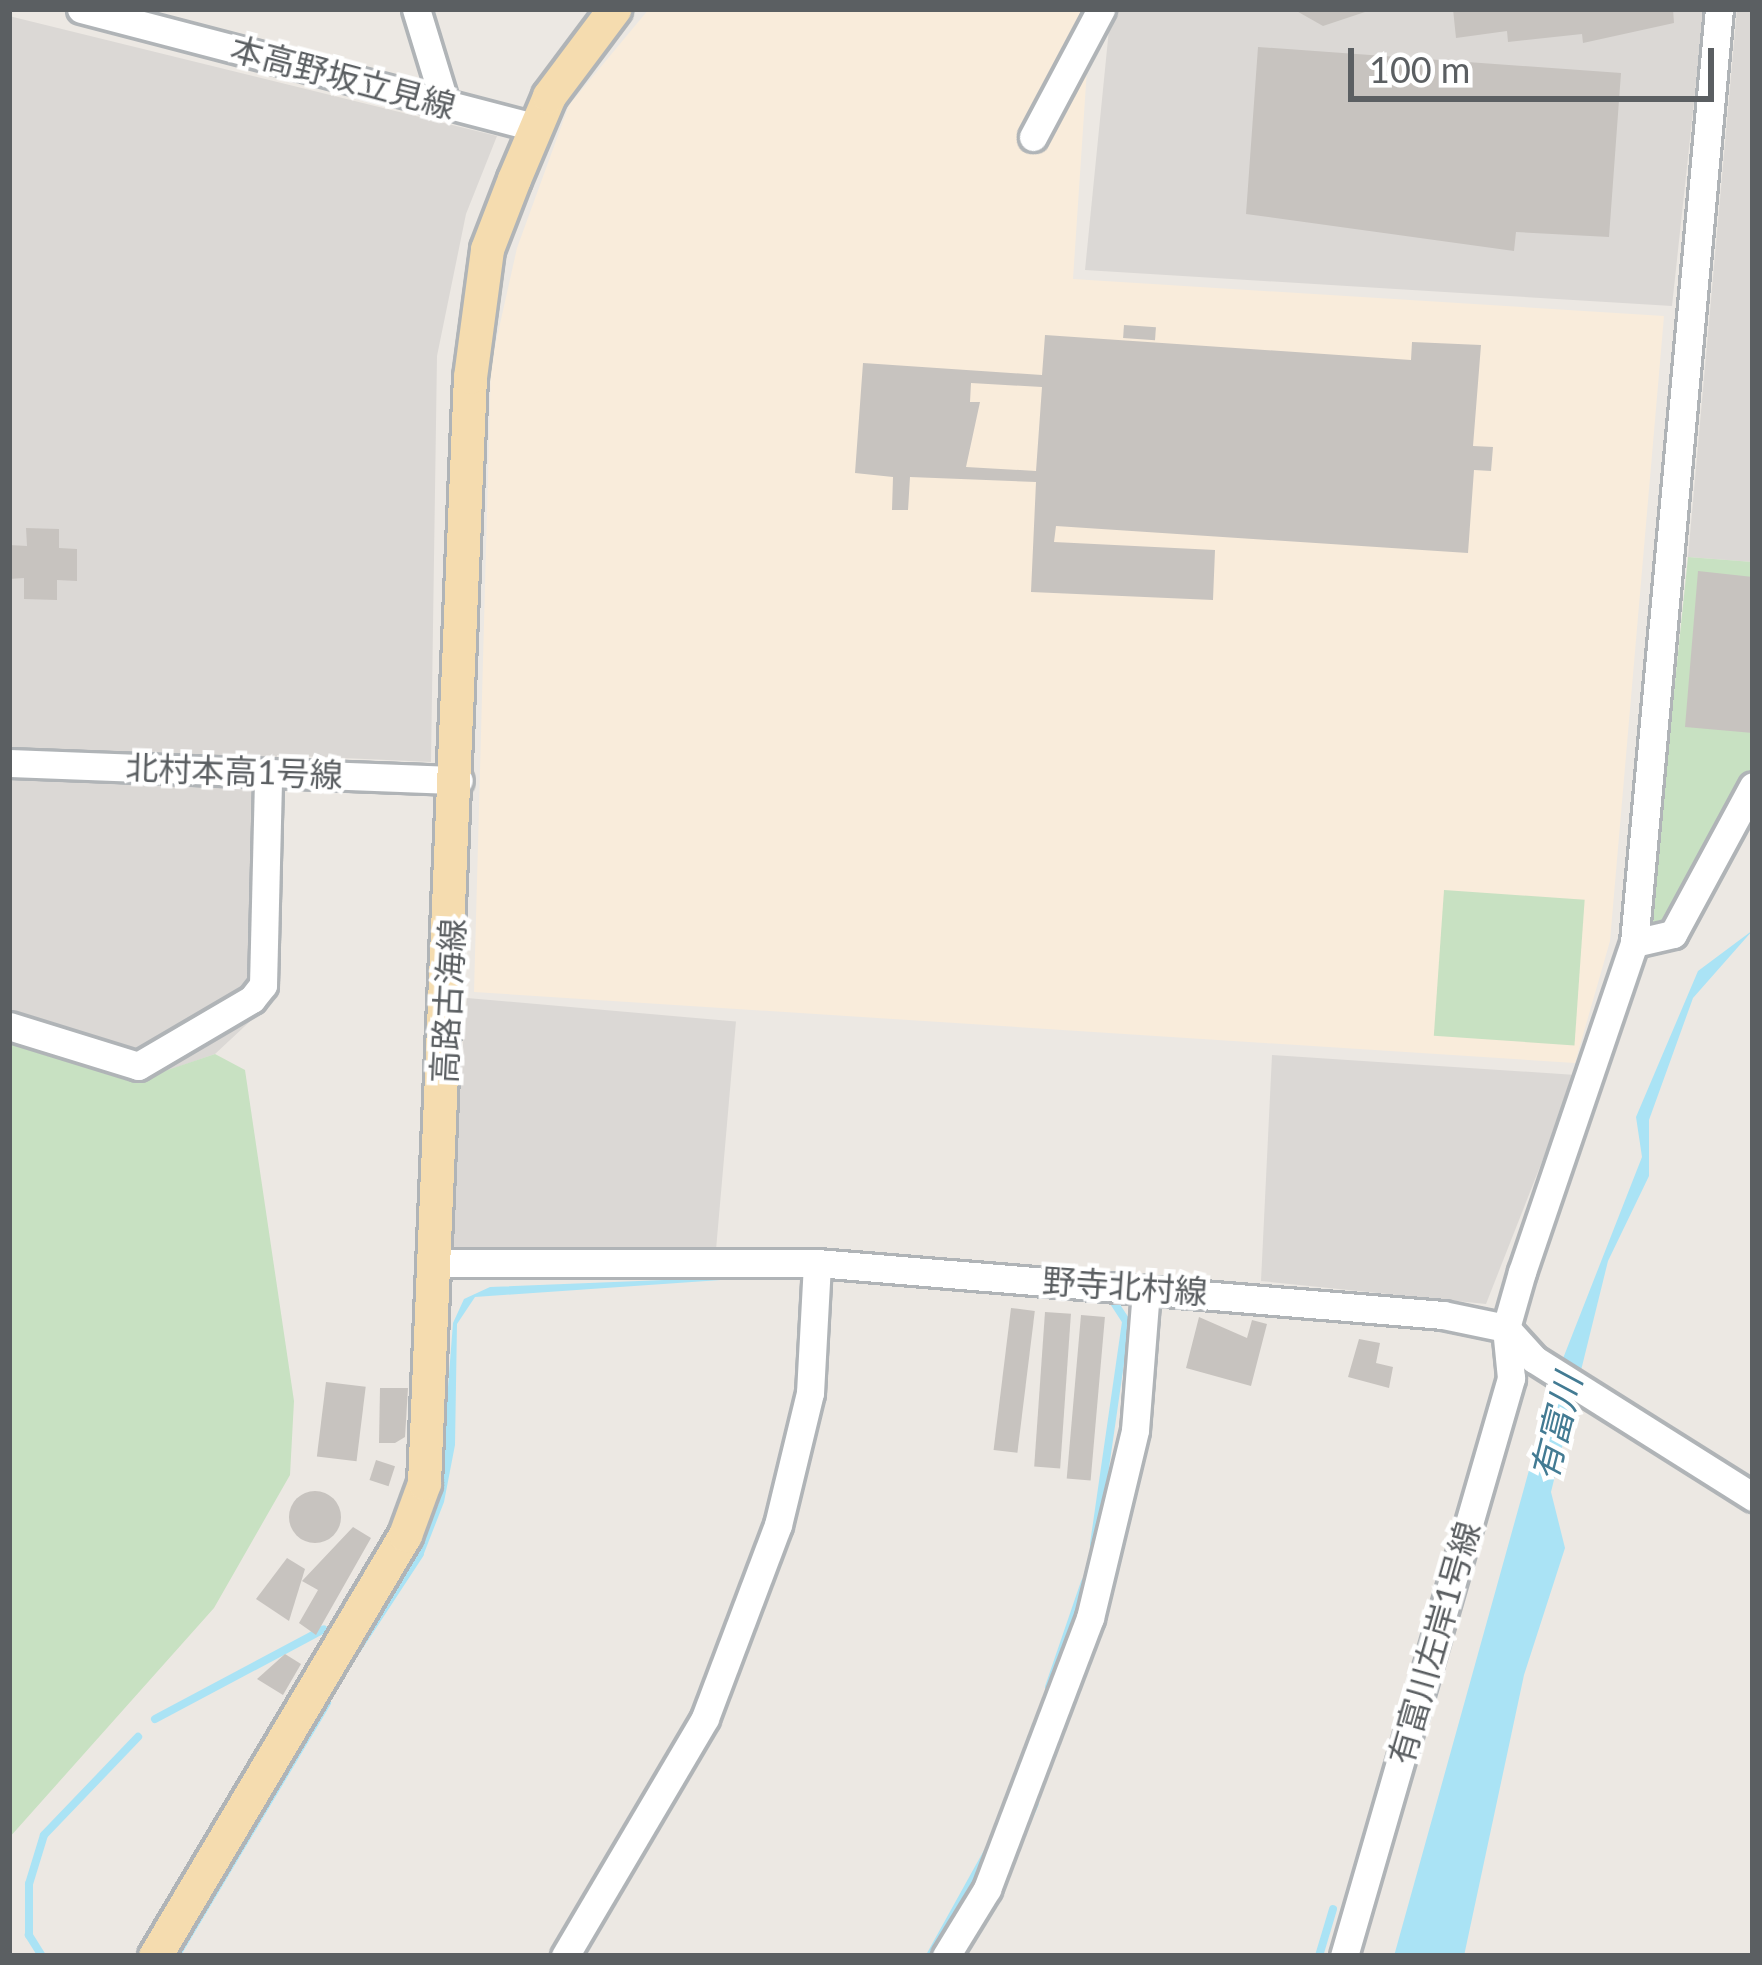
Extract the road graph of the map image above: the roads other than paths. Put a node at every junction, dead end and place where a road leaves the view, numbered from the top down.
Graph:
1 (82, 9) edge
2 (416, 9) edge
3 (614, 9) edge
4 (1101, 9) edge
5 (1719, 9) edge
6 (445, 104) junction
7 (535, 127) junction
8 (1033, 137) dead end
9 (9, 763) edge
10 (268, 773) junction
11 (459, 780) junction
12 (1753, 786) edge
13 (1634, 943) junction
14 (9, 1026) edge
15 (441, 1263) junction
16 (817, 1263) junction
17 (1146, 1289) junction
18 (1506, 1328) junction
19 (1753, 1497) edge
20 (154, 1956) edge
21 (565, 1956) edge
22 (946, 1956) edge
23 (1344, 1956) edge

1 - 6 street, 本高野坂立見線
2 - 6 street
3 - 7 main road, 高路古海線
4 - 8 street
5 - 13 street
6 - 7 street, 本高野坂立見線
7 - 11 main road, 高路古海線
9 - 10 street, 北村本高1号線
10 - 11 street, 北村本高1号線
10 - 14 street
11 - 15 main road, 高路古海線
12 - 13 street
13 - 18 street
15 - 16 street, 野寺北村線
15 - 20 main road, 高路古海線
16 - 17 street, 野寺北村線
16 - 21 street
17 - 18 street, 野寺北村線
17 - 22 street
18 - 19 street
18 - 23 street, 有富川左岸1号線

